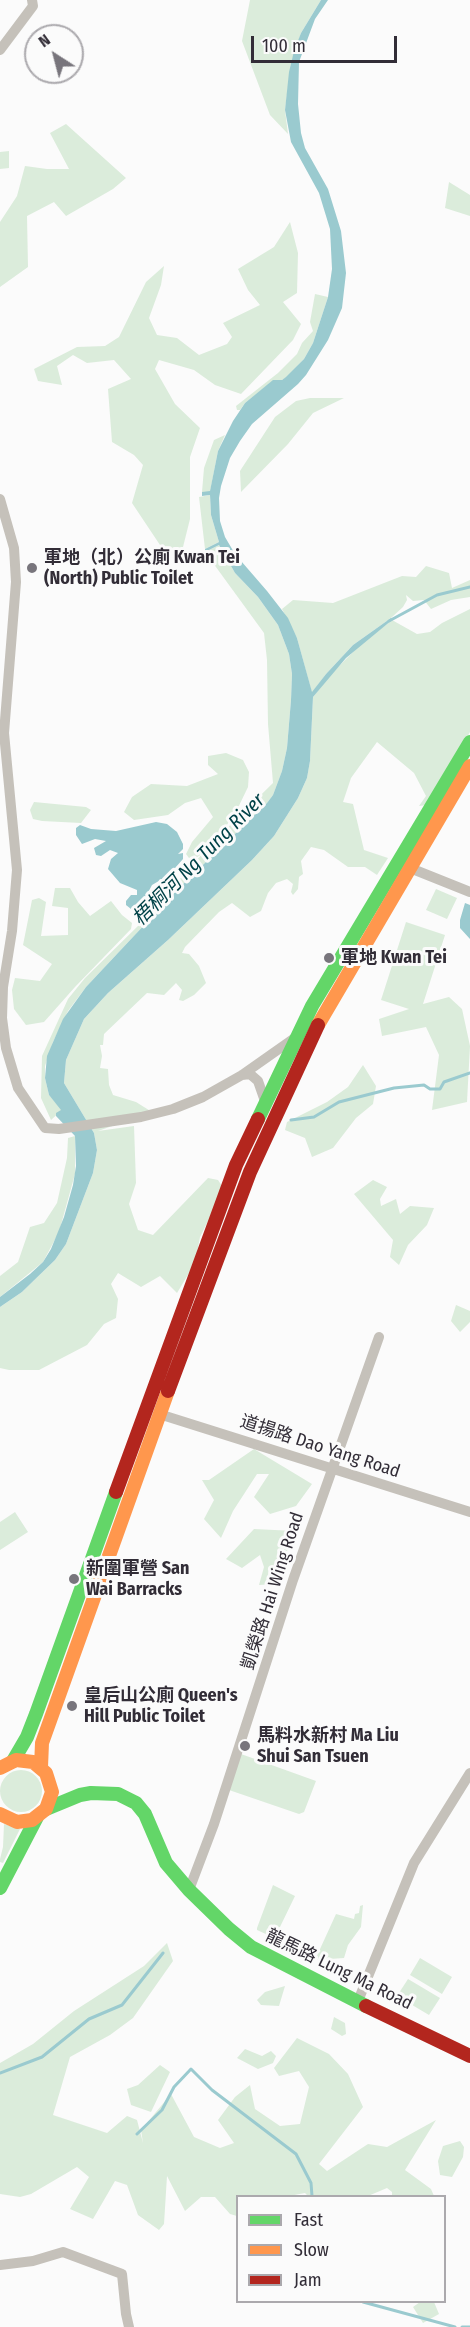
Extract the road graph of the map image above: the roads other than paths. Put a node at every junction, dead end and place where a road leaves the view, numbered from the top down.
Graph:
1 (32, 0) edge
2 (0, 50) edge
3 (0, 499) edge
4 (470, 742) edge
5 (470, 766) edge
6 (410, 868) junction
7 (470, 892) edge
8 (296, 1037) junction
9 (242, 1075) junction
10 (265, 1101) junction
11 (379, 1337) dead end
12 (159, 1414) junction
13 (332, 1468) junction
14 (470, 1512) edge
15 (13, 1761) junction
16 (41, 1767) junction
17 (0, 1768) edge
18 (470, 1773) edge
19 (50, 1781) junction
20 (80, 1795) junction
21 (41, 1813) junction
22 (0, 1814) edge
23 (0, 1888) edge
24 (189, 1890) junction
25 (358, 2001) junction
26 (470, 2056) edge
27 (0, 2265) edge
28 (129, 2327) edge

1 - 2 street
3 - 9 street
4 - 8 main road
5 - 6 main road
6 - 7 street
6 - 12 main road
8 - 9 street
8 - 10 main road
9 - 10 street
10 - 15 main road
11 - 13 street, 凱榮路 Hai Wing Road
12 - 13 street, 道揚路 Dao Yang Road
12 - 16 main road
13 - 14 street, 道揚路 Dao Yang Road
13 - 24 street, 凱榮路 Hai Wing Road
15 - 16 main road
15 - 17 main road
16 - 19 main road
18 - 25 street
19 - 20 main road, 龍馬路 Lung Ma Road
19 - 21 main road
20 - 21 main road, 龍馬路 Lung Ma Road
20 - 24 main road, 龍馬路 Lung Ma Road
21 - 22 main road
21 - 23 main road
24 - 25 main road, 龍馬路 Lung Ma Road
25 - 26 main road, 龍馬路 Lung Ma Road
27 - 28 street

